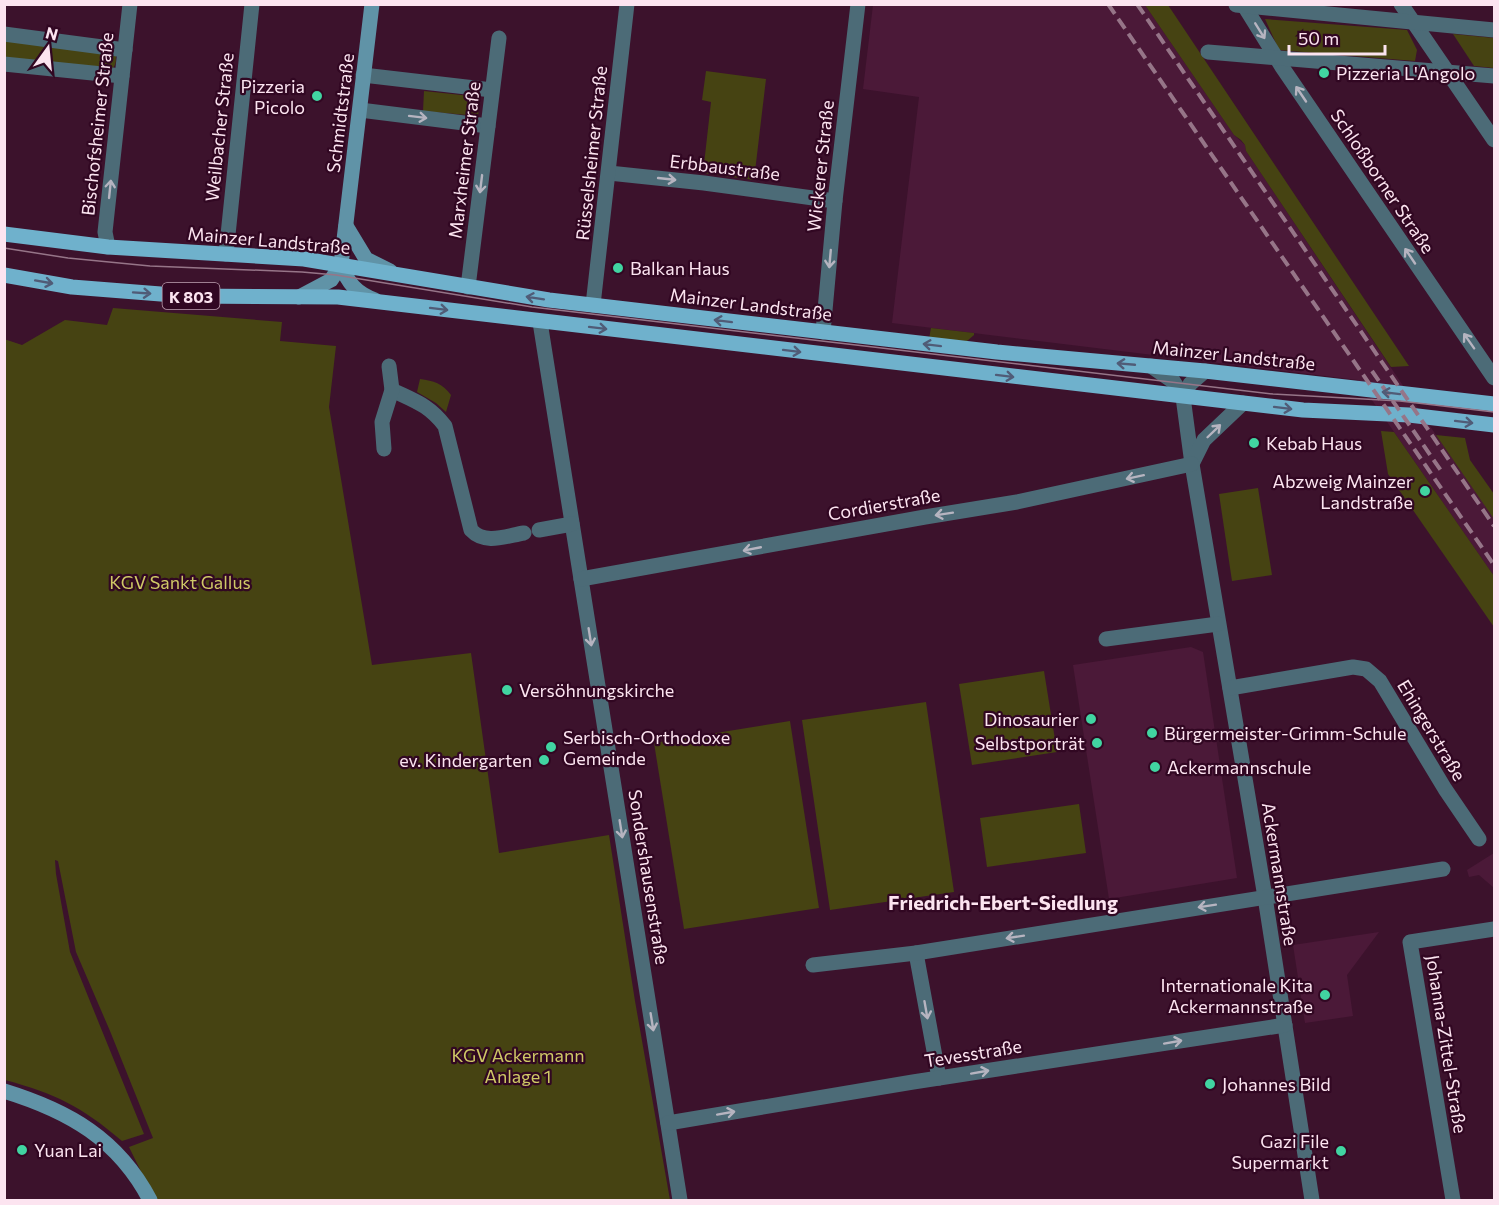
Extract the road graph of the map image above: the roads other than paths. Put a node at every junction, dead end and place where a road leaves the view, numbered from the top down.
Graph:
1 (130, 4) edge
2 (252, 4) edge
3 (372, 4) edge
4 (627, 4) edge
5 (858, 4) edge
6 (1401, 4) edge
7 (1240, 5) edge
8 (1413, 23) junction
9 (1494, 30) edge
10 (4, 34) edge
11 (499, 38) dead end
12 (125, 50) junction
13 (1208, 52) dead end
14 (1276, 57) junction
15 (4, 64) edge
16 (1448, 71) junction
17 (363, 75) junction
18 (122, 76) junction
19 (1494, 76) edge
20 (492, 90) junction
21 (360, 110) junction
22 (488, 126) junction
23 (1494, 140) edge
24 (609, 172) junction
25 (836, 201) junction
26 (346, 226) junction
27 (4, 234) edge
28 (108, 247) junction
29 (226, 254) junction
30 (341, 265) junction
31 (395, 273) junction
32 (4, 275) edge
33 (468, 287) junction
34 (299, 297) junction
35 (381, 302) junction
36 (593, 305) junction
37 (540, 322) junction
38 (823, 332) junction
39 (389, 366) dead end
40 (1151, 366) junction
41 (1205, 371) junction
42 (1494, 378) edge
43 (392, 390) junction
44 (1183, 396) junction
45 (1243, 403) junction
46 (1494, 404) edge
47 (1494, 425) edge
48 (384, 448) dead end
49 (1192, 464) junction
50 (572, 524) junction
51 (581, 579) junction
52 (1218, 624) junction
53 (1106, 639) dead end
54 (1230, 688) junction
55 (1479, 839) dead end
56 (1443, 869) dead end
57 (1265, 897) junction
58 (1494, 928) edge
59 (916, 953) junction
60 (813, 966) dead end
61 (1285, 1025) junction
62 (939, 1078) junction
63 (4, 1091) edge
64 (668, 1123) junction
65 (150, 1200) edge
66 (680, 1200) edge
67 (1312, 1200) edge
68 (1453, 1200) edge

1 - 12 street, Bischofsheimer Straße
2 - 29 street, Weilbacher Straße
3 - 17 main road, Schmidtstraße
4 - 24 street, Rüsselsheimer Straße
5 - 25 street, Wickerer Straße
6 - 8 street
7 - 8 street
7 -> 14 street, Schloßborner Straße
8 - 9 street
8 - 16 street
10 - 12 street
11 - 20 street, Marxheimer Straße
12 - 18 street, Bischofsheimer Straße
13 - 14 street
14 - 16 street
42 -> 14 street, Schloßborner Straße
15 - 18 street
16 - 19 street
16 - 23 street
17 - 20 street
17 - 21 main road, Schmidtstraße
28 -> 18 street, Bischofsheimer Straße
20 - 22 street, Marxheimer Straße
21 -> 22 street
21 - 26 main road, Schmidtstraße
22 -> 33 street, Marxheimer Straße
24 -> 25 street, Erbbaustraße
24 - 36 street, Rüsselsheimer Straße
25 -> 38 street, Wickerer Straße
26 - 30 main road, Schmidtstraße
26 - 31 main road
27 - 28 main road, Mainzer Landstraße
28 - 29 main road, Mainzer Landstraße
29 - 30 main road, Mainzer Landstraße
30 - 31 main road, Mainzer Landstraße
30 - 34 main road
30 - 35 main road
31 - 33 main road, Mainzer Landstraße
32 -> 34 main road, K 803
36 -> 33 main road, Mainzer Landstraße
34 - 35 main road
35 -> 37 main road
38 -> 36 main road, Mainzer Landstraße
37 -> 44 main road
37 - 50 street, Sondershausenstraße
40 -> 38 main road, Mainzer Landstraße
39 - 43 street
40 - 41 main road, Mainzer Landstraße
40 - 44 street
41 - 44 street
46 -> 41 main road, Mainzer Landstraße
43 - 48 street
43 - 50 street
44 - 45 main road
44 - 49 street, Ackermannstraße
45 -> 47 main road
49 -> 45 street
49 -> 51 street, Cordierstraße
49 - 52 street, Ackermannstraße
50 - 51 street, Sondershausenstraße
51 -> 64 street, Sondershausenstraße
52 - 53 street
52 - 54 street, Ackermannstraße
54 - 55 street, Ehingerstraße
54 - 57 street, Ackermannstraße
56 - 57 street
57 -> 59 street
57 - 61 street, Ackermannstraße
58 - 68 street, Johanna-Zittel-Straße
59 - 60 street
59 -> 62 street
62 -> 61 street, Tevesstraße
61 - 67 street, Ackermannstraße
64 -> 62 street, Tevesstraße
63 - 65 main road
64 - 66 street, Sondershausenstraße

